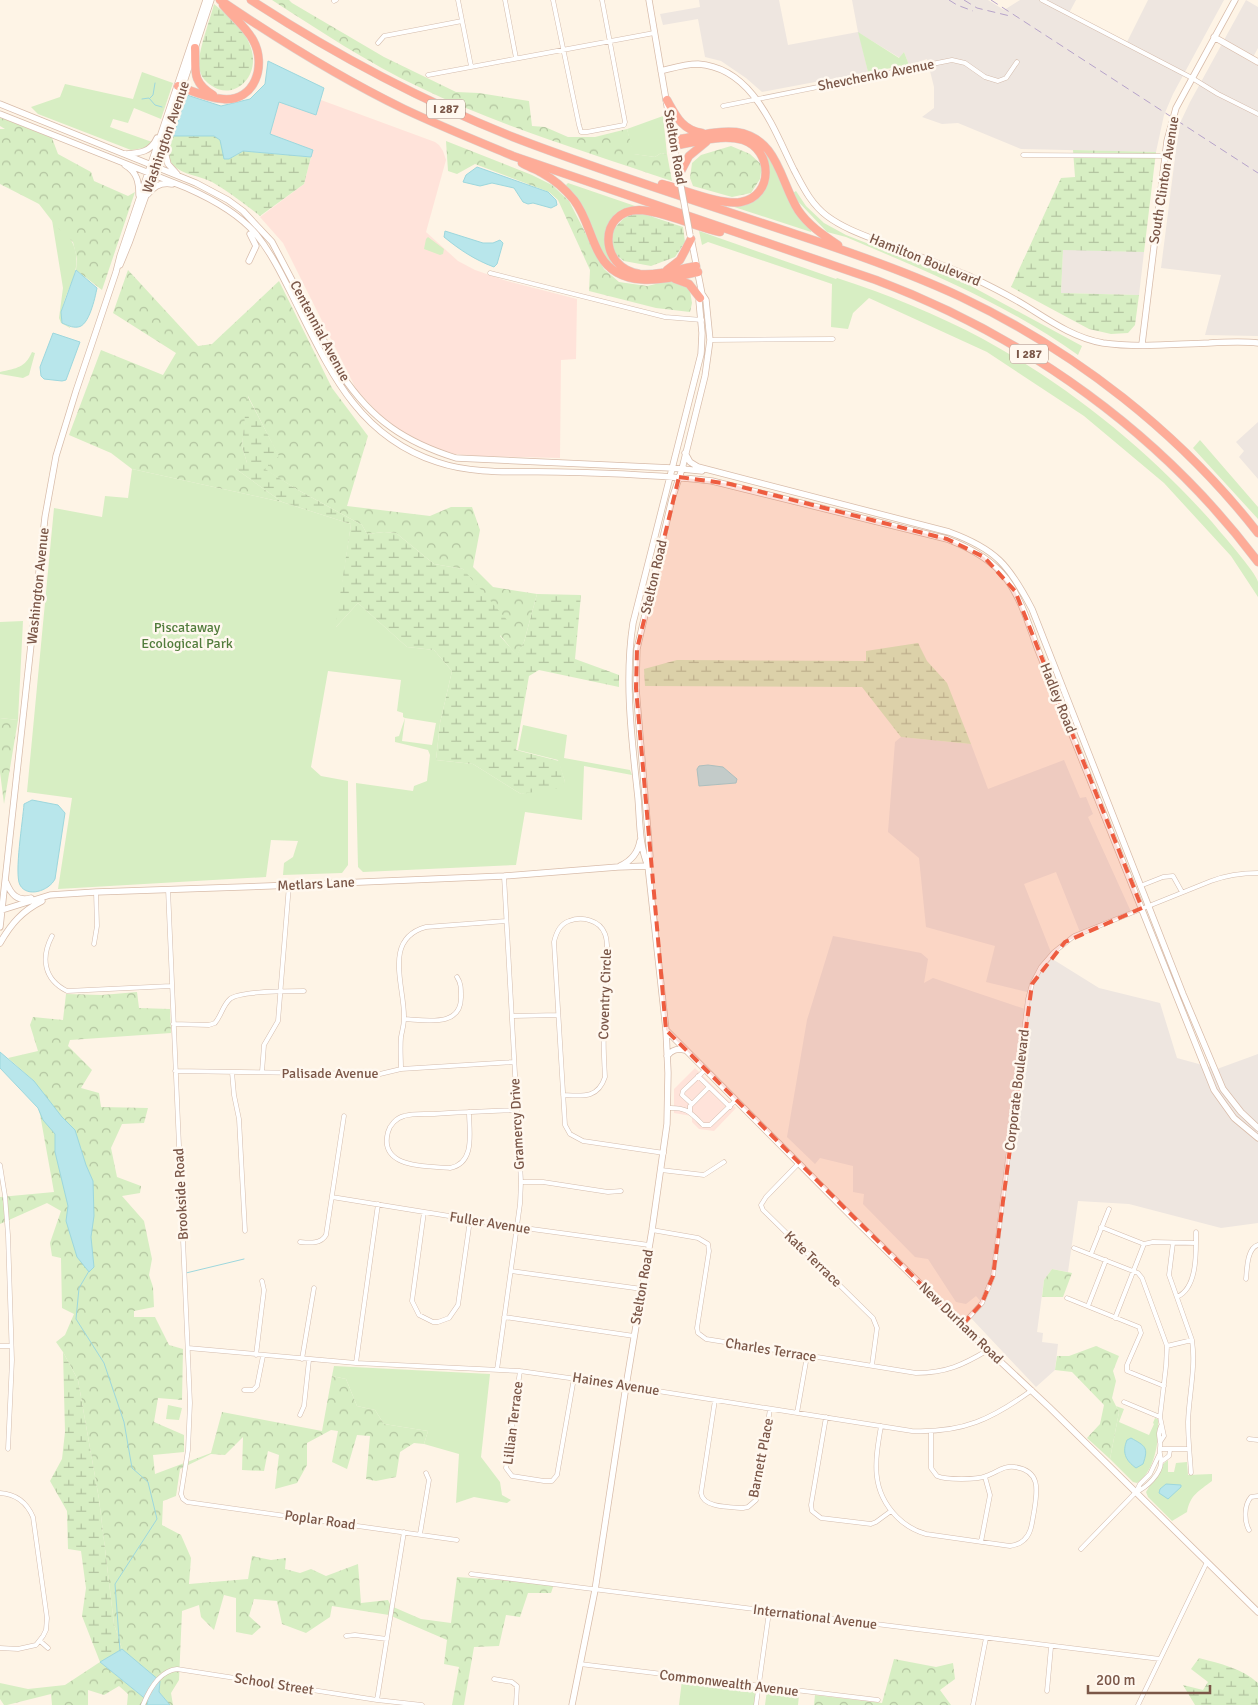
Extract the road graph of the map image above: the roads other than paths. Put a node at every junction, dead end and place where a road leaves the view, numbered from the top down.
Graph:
1 (206, 0) edge
2 (211, 0) edge
3 (220, 0) edge
4 (251, 0) edge
5 (458, 0) edge
6 (505, 0) edge
7 (553, 0) edge
8 (602, 0) edge
9 (649, 0) edge
10 (1042, 0) edge
11 (1235, 0) edge
12 (205, 11) junction
13 (462, 20) junction
14 (654, 33) junction
15 (1214, 37) junction
16 (610, 42) junction
17 (378, 43) dead end
18 (195, 48) junction
19 (562, 50) junction
20 (516, 58) junction
21 (1017, 62) dead end
22 (1258, 62) edge
23 (471, 66) junction
24 (661, 71) junction
25 (428, 75) dead end
26 (1192, 78) junction
27 (180, 87) junction
28 (216, 98) junction
29 (756, 98) junction
30 (667, 100) junction
31 (0, 104) edge
32 (723, 106) dead end
33 (0, 114) edge
34 (1258, 114) edge
35 (167, 118) junction
36 (709, 137) junction
37 (673, 143) junction
38 (164, 144) junction
39 (122, 154) junction
40 (1023, 155) dead end
41 (513, 156) junction
42 (1166, 156) junction
43 (115, 159) junction
44 (154, 166) junction
45 (151, 173) junction
46 (183, 178) junction
47 (680, 178) junction
48 (182, 185) junction
49 (652, 185) junction
50 (142, 199) junction
51 (235, 216) junction
52 (729, 230) junction
53 (691, 237) junction
54 (851, 253) junction
55 (249, 261) dead end
56 (697, 269) junction
57 (490, 273) dead end
58 (661, 273) junction
59 (670, 278) junction
60 (701, 296) junction
61 (702, 320) junction
62 (833, 339) dead end
63 (710, 340) junction
64 (1258, 343) edge
65 (1142, 344) junction
66 (685, 453) junction
67 (672, 468) junction
68 (682, 469) junction
69 (719, 473) junction
70 (670, 477) junction
71 (679, 477) junction
72 (1258, 533) edge
73 (1258, 562) edge
74 (1032, 609) junction
75 (1024, 611) junction
76 (641, 836) junction
77 (648, 866) junction
78 (618, 867) junction
79 (1258, 873) edge
80 (504, 876) junction
81 (5, 881) junction
82 (288, 885) junction
83 (1140, 886) junction
84 (168, 889) junction
85 (96, 892) junction
86 (1182, 892) junction
87 (50, 895) junction
88 (1145, 907) junction
89 (1, 910) edge
90 (506, 922) junction
91 (0, 927) edge
92 (52, 936) dead end
93 (0, 943) edge
94 (94, 944) dead end
95 (457, 976) dead end
96 (171, 986) junction
97 (281, 990) junction
98 (304, 991) dead end
99 (558, 1015) junction
100 (513, 1016) junction
101 (404, 1019) junction
102 (173, 1024) junction
103 (666, 1030) junction
104 (685, 1050) junction
105 (667, 1056) junction
106 (514, 1062) junction
107 (401, 1069) junction
108 (704, 1070) junction
109 (176, 1071) junction
110 (232, 1072) junction
111 (262, 1072) junction
112 (698, 1076) junction
113 (709, 1087) junction
114 (563, 1095) junction
115 (736, 1100) junction
116 (692, 1104) junction
117 (730, 1106) junction
118 (668, 1108) junction
119 (516, 1110) junction
120 (469, 1112) junction
121 (690, 1112) junction
122 (344, 1116) dead end
123 (1258, 1128) edge
124 (1258, 1138) edge
125 (664, 1153) junction
126 (724, 1162) dead end
127 (799, 1163) junction
128 (0, 1165) edge
129 (661, 1170) junction
130 (521, 1182) junction
131 (621, 1191) dead end
132 (332, 1197) junction
133 (378, 1204) junction
134 (1109, 1209) dead end
135 (424, 1212) junction
136 (470, 1220) junction
137 (517, 1227) junction
138 (1102, 1227) junction
139 (652, 1230) junction
140 (245, 1231) dead end
141 (1196, 1232) dead end
142 (300, 1242) dead end
143 (1172, 1242) junction
144 (1196, 1243) junction
145 (1144, 1244) junction
146 (649, 1245) junction
147 (1258, 1245) edge
148 (1074, 1248) dead end
149 (1091, 1254) junction
150 (1106, 1260) junction
151 (511, 1271) junction
152 (1134, 1272) junction
153 (1246, 1279) dead end
154 (262, 1281) dead end
155 (314, 1288) dead end
156 (642, 1289) junction
157 (1177, 1297) junction
158 (1067, 1298) dead end
159 (1088, 1306) junction
160 (504, 1317) junction
161 (1115, 1318) junction
162 (962, 1325) junction
163 (634, 1336) junction
164 (1192, 1340) junction
165 (0, 1346) edge
166 (11, 1346) junction
167 (1167, 1346) junction
168 (188, 1348) junction
169 (988, 1350) junction
170 (256, 1355) junction
171 (263, 1356) junction
172 (807, 1356) junction
173 (302, 1359) junction
174 (309, 1360) junction
175 (356, 1364) junction
176 (872, 1365) junction
177 (496, 1370) junction
178 (520, 1370) junction
179 (574, 1378) junction
180 (626, 1386) junction
181 (1164, 1386) junction
182 (244, 1390) dead end
183 (1032, 1390) junction
184 (715, 1400) junction
185 (1124, 1402) dead end
186 (770, 1409) junction
187 (797, 1413) junction
188 (300, 1415) dead end
189 (1160, 1417) junction
190 (826, 1418) junction
191 (881, 1426) junction
192 (932, 1432) junction
193 (1248, 1438) dead end
194 (1258, 1440) edge
195 (8, 1449) dead end
196 (1160, 1449) junction
197 (1189, 1449) junction
198 (1170, 1450) junction
199 (1159, 1455) junction
200 (1162, 1461) junction
201 (426, 1473) dead end
202 (1191, 1473) dead end
203 (985, 1477) junction
204 (0, 1492) edge
205 (1136, 1492) junction
206 (1258, 1496) edge
207 (183, 1499) joint
208 (891, 1511) junction
209 (1249, 1530) dead end
210 (404, 1532) junction
211 (420, 1534) junction
212 (458, 1540) dead end
213 (981, 1542) junction
214 (1082, 1548) dead end
215 (1206, 1562) junction
216 (471, 1574) dead end
217 (595, 1590) junction
218 (1257, 1610) edge
219 (769, 1612) junction
220 (346, 1636) dead end
221 (986, 1638) junction
222 (387, 1639) junction
223 (40, 1641) junction
224 (1051, 1647) junction
225 (0, 1648) edge
226 (48, 1648) dead end
227 (1160, 1659) junction
228 (580, 1664) junction
229 (494, 1679) dead end
230 (758, 1687) junction
231 (1047, 1691) dead end
232 (377, 1700) junction
233 (878, 1700) dead end
234 (144, 1703) edge
235 (422, 1705) edge
236 (516, 1705) edge
237 (572, 1705) edge
238 (756, 1705) edge
239 (973, 1705) edge
240 (1138, 1705) edge

1 - 12 main road, Washington Avenue
2 - 12 main road, Washington Avenue
3 - 28 highway
3 - 41 highway, I 287
4 - 49 highway, I 287
5 - 13 street
6 - 20 street
7 - 19 street
8 - 16 street
9 - 14 main road, Stelton Road
10 - 26 street
11 - 15 main road, South Clinton Avenue
12 - 18 main road, Washington Avenue
12 - 27 main road, Washington Avenue
13 - 17 street
13 - 23 street
14 - 16 street
14 - 24 main road, Stelton Road
15 - 22 main road
15 - 26 main road, South Clinton Avenue
16 - 19 street
16 - 19 street
18 - 27 main road, Washington Avenue
18 - 28 highway
19 - 20 street
20 - 23 street
21 - 29 street, Shevchenko Avenue
23 - 25 street
24 - 29 main road, Hamilton Boulevard
24 - 30 main road, Stelton Road
26 - 34 street
26 - 42 main road, South Clinton Avenue
27 - 28 highway
27 - 35 main road, Washington Avenue
27 - 38 main road, Washington Avenue
29 - 32 street, Shevchenko Avenue
29 - 65 main road, Hamilton Boulevard
30 - 36 highway
30 - 37 main road, Stelton Road
31 - 39 main road, Centennial Avenue
33 - 43 main road, Centennial Avenue
35 - 39 main road
35 - 44 main road, Washington Avenue
36 - 37 highway
36 - 47 highway
36 - 49 highway
36 - 54 highway
37 - 47 main road, Stelton Road
38 - 44 main road, Washington Avenue
38 - 46 main road
39 - 44 main road, Centennial Avenue
40 - 42 street
41 - 52 highway, I 287
41 - 59 highway
42 - 65 main road, South Clinton Avenue
43 - 45 main road, Centennial Avenue
43 - 50 main road
44 - 45 main road, Washington Avenue
44 - 46 main road, Centennial Avenue
45 - 48 main road, Centennial Avenue
45 - 50 main road, Washington Avenue
46 - 67 main road, Centennial Avenue
47 - 53 main road, Stelton Road, bridge
48 - 50 main road
48 - 51 main road, Centennial Avenue
49 - 54 highway, I 287
50 - 81 main road, Washington Avenue
51 - 55 main road
51 - 70 main road, Centennial Avenue
52 - 58 highway
52 - 73 highway, I 287
53 - 56 main road, Stelton Road
53 - 58 highway
54 - 72 highway, I 287
56 - 58 highway
56 - 59 highway
56 - 60 main road, Stelton Road
57 - 61 street
59 - 60 highway
60 - 61 main road, Stelton Road
60 - 63 main road, Stelton Road
61 - 67 main road, Stelton Road
62 - 63 street
63 - 66 main road, Stelton Road
64 - 65 main road, Hamilton Boulevard
66 - 68 main road, Stelton Road
66 - 69 main road, Hadley Road
67 - 68 main road, Hadley Road
67 - 70 main road, Stelton Road
68 - 69 main road, Hadley Road
68 - 71 main road, Stelton Road
69 - 74 main road, Hadley Road
70 - 71 main road, Hadley Road
70 - 76 main road, Stelton Road
71 - 75 main road, Hadley Road
71 - 77 main road, Stelton Road
74 - 75 main road
74 - 83 main road, Hadley Road
75 - 88 main road, Hadley Road
76 - 77 main road, Stelton Road
76 - 78 main road
77 - 78 main road, Metlars Lane
77 - 103 main road, Stelton Road
78 - 80 main road, Metlars Lane
79 - 86 street, Corporate Boulevard
80 - 82 main road, Metlars Lane
80 - 90 street, Gramercy Drive
81 - 87 main road
81 - 89 main road, Washington Avenue
82 - 84 main road, Metlars Lane
82 - 97 street
83 - 86 street
83 - 88 main road, Hadley Road
84 - 85 main road, Metlars Lane
84 - 96 street, Brookside Road
85 - 87 main road, Metlars Lane
85 - 94 street
86 - 88 street, Corporate Boulevard
87 - 89 main road, Metlars Lane
87 - 93 main road
88 - 123 main road, Hadley Road
88 - 124 main road, Hadley Road
88 - 162 street, Corporate Boulevard
89 - 91 main road
90 - 100 street, Gramercy Drive
90 - 101 street
92 - 96 street
95 - 101 street
96 - 102 street, Brookside Road
97 - 98 street
97 - 102 street
97 - 111 street
99 - 100 street
99 - 114 street, Coventry Circle
99 - 114 street, Coventry Circle
100 - 106 street, Gramercy Drive
101 - 107 street
102 - 109 street, Brookside Road
103 - 104 main road, New Durham Road
103 - 105 main road, Stelton Road
104 - 105 main road
104 - 108 main road, New Durham Road
105 - 118 main road, Stelton Road
106 - 107 street, Palisade Avenue
106 - 119 street, Gramercy Drive
107 - 111 street, Palisade Avenue
108 - 112 street
108 - 115 main road, New Durham Road
109 - 110 street, Palisade Avenue
109 - 168 street, Brookside Road
110 - 111 street, Palisade Avenue
110 - 140 street
112 - 113 street
112 - 116 street
113 - 116 street
113 - 117 street
114 - 125 street, Coventry Circle
115 - 117 street
115 - 127 main road, New Durham Road
116 - 121 street
117 - 121 street
118 - 121 street
118 - 125 main road, Stelton Road
119 - 120 street
119 - 130 street, Gramercy Drive
120 - 120 street
122 - 132 street
125 - 129 main road, Stelton Road
126 - 129 street
127 - 162 main road, New Durham Road
127 - 176 street, Kate Terrace
128 - 166 street
129 - 139 main road, Stelton Road
130 - 131 street
130 - 137 street, Gramercy Drive
132 - 133 street, Fuller Avenue
132 - 142 street
133 - 135 street, Fuller Avenue
133 - 175 street
134 - 138 street
135 - 136 street, Fuller Avenue
135 - 136 street
136 - 137 street, Fuller Avenue
137 - 146 street, Fuller Avenue
137 - 151 street, Gramercy Drive
138 - 145 street
138 - 149 street
139 - 146 main road, Stelton Road
139 - 172 street, Charles Terrace
141 - 144 street
143 - 144 street
143 - 145 street
143 - 157 street
144 - 157 street
145 - 152 street
146 - 156 main road, Stelton Road
147 - 153 street
148 - 149 street
149 - 150 street
150 - 152 street
150 - 159 street
151 - 156 street
151 - 160 street, Gramercy Drive
152 - 161 street
152 - 167 street
154 - 170 street
155 - 173 street
156 - 163 main road, Stelton Road
157 - 164 street
158 - 159 street
159 - 161 street
160 - 163 street
160 - 177 street, Gramercy Drive
161 - 181 street
162 - 169 main road, New Durham Road
163 - 180 main road, Stelton Road
164 - 167 street
164 - 197 street
165 - 166 street
166 - 195 street
167 - 181 street
168 - 170 street, Haines Avenue
168 - 207 street, Brookside Road
169 - 176 street, Charles Terrace
169 - 183 main road, New Durham Road
170 - 171 street, Haines Avenue
171 - 173 street, Haines Avenue
171 - 182 street
172 - 176 street, Charles Terrace
172 - 187 street
173 - 174 street, Haines Avenue
174 - 175 street, Haines Avenue
174 - 188 street
175 - 177 street, Haines Avenue
177 - 178 street, Haines Avenue
178 - 179 street, Haines Avenue
178 - 179 street, Lillian Terrace
179 - 180 street, Haines Avenue
180 - 184 street, Haines Avenue
180 - 217 main road, Stelton Road
181 - 189 street
183 - 192 street, Haines Avenue
183 - 205 main road, New Durham Road
184 - 186 street, Haines Avenue
184 - 186 street, Barnett Place
185 - 189 street
186 - 187 street, Haines Avenue
187 - 190 street, Haines Avenue
189 - 196 street
190 - 191 street, Haines Avenue
190 - 208 street
191 - 192 street, Haines Avenue
191 - 208 street
192 - 203 street
193 - 194 street
196 - 198 street
196 - 199 street
197 - 198 street
197 - 202 street
198 - 200 street
199 - 200 street
199 - 205 street
200 - 205 street
201 - 211 street
203 - 213 street
203 - 213 street
204 - 223 street
205 - 214 street
205 - 215 main road, New Durham Road
206 - 209 street
207 - 210 street, Poplar Road
208 - 213 street
210 - 211 street, Poplar Road
210 - 222 street
211 - 212 street, Poplar Road
215 - 218 main road, New Durham Road
215 - 227 street
216 - 217 street, International Avenue
217 - 219 street, International Avenue
217 - 228 main road, Stelton Road
219 - 221 street, International Avenue
219 - 230 street
220 - 222 street
221 - 224 street, International Avenue
221 - 239 street
222 - 232 street
223 - 225 street
223 - 226 street
224 - 227 street, International Avenue
224 - 231 street
227 - 240 street
228 - 230 street, Commonwealth Avenue
228 - 237 main road, Stelton Road
229 - 236 street
230 - 233 street, Commonwealth Avenue
230 - 238 street
232 - 234 street, School Street
232 - 235 street, School Street

